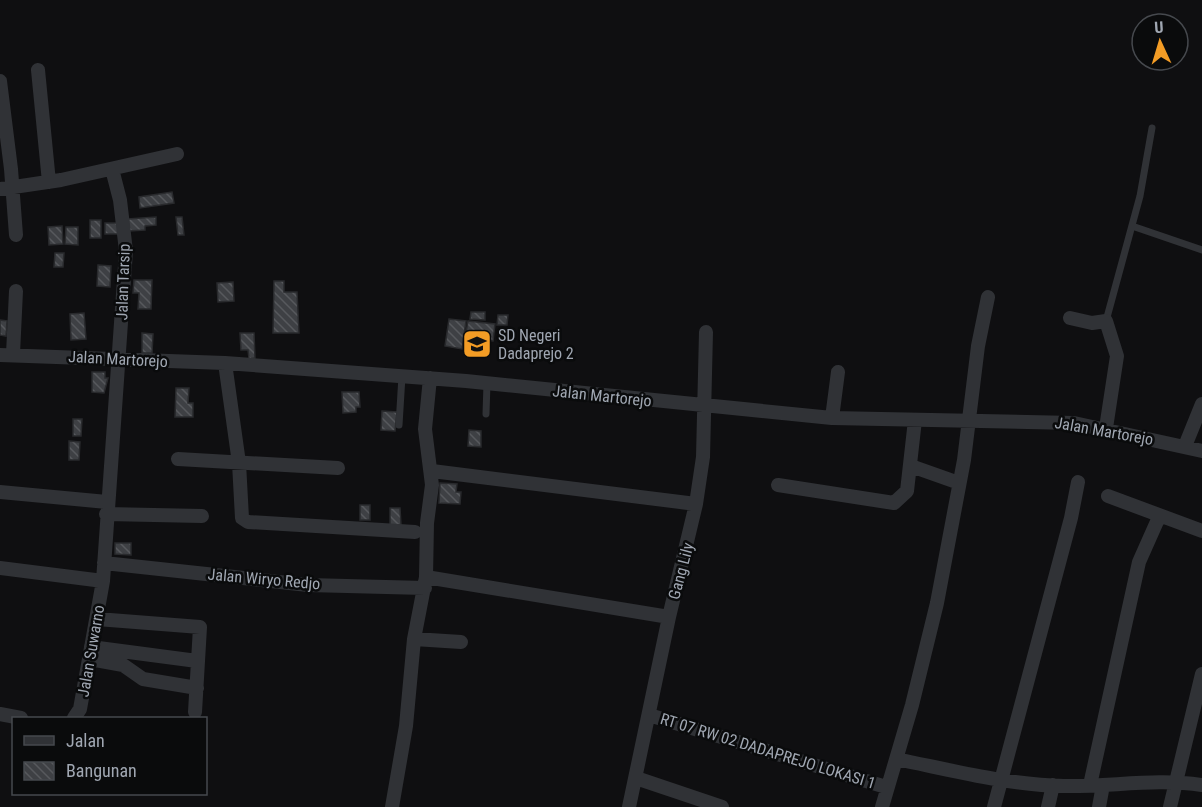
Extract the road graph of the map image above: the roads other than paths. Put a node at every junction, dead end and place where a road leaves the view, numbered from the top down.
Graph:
1 (38, 70) dead end
2 (0, 81) edge
3 (1152, 128) dead end
4 (177, 154) dead end
5 (112, 169) junction
6 (49, 182) junction
7 (6, 188) edge
8 (1132, 226) junction
9 (16, 235) dead end
10 (1202, 250) edge
11 (16, 291) dead end
12 (988, 297) dead end
13 (1070, 318) dead end
14 (1106, 321) junction
15 (706, 332) dead end
16 (6, 354) edge
17 (119, 360) junction
18 (225, 363) junction
19 (838, 372) dead end
20 (402, 376) junction
21 (430, 378) junction
22 (487, 383) junction
23 (1202, 404) edge
24 (704, 407) junction
25 (486, 414) dead end
26 (832, 418) junction
27 (915, 420) junction
28 (970, 421) junction
29 (399, 424) dead end
30 (1106, 428) junction
31 (1185, 446) junction
32 (1202, 451) edge
33 (178, 459) dead end
34 (239, 463) junction
35 (910, 466) junction
36 (338, 468) dead end
37 (432, 471) junction
38 (1078, 482) dead end
39 (959, 483) junction
40 (778, 485) dead end
41 (0, 492) edge
42 (1108, 496) dead end
43 (696, 504) junction
44 (106, 508) junction
45 (202, 516) dead end
46 (1160, 517) junction
47 (1202, 531) edge
48 (415, 532) dead end
49 (104, 563) junction
50 (0, 568) edge
51 (103, 581) junction
52 (425, 582) junction
53 (669, 617) junction
54 (97, 619) junction
55 (414, 639) junction
56 (461, 642) dead end
57 (91, 653) junction
58 (197, 661) junction
59 (1202, 674) edge
60 (197, 688) junction
61 (195, 712) dead end
62 (0, 714) edge
63 (649, 716) junction
64 (16, 717) edge
65 (75, 717) edge
66 (896, 759) junction
67 (636, 778) junction
68 (1000, 779) junction
69 (1176, 781) junction
70 (1053, 785) junction
71 (1097, 785) junction
72 (1202, 785) edge
73 (886, 787) junction
74 (392, 807) edge
75 (629, 807) edge
76 (722, 807) edge
77 (882, 807) edge
78 (994, 807) edge
79 (1048, 807) edge
80 (1099, 807) edge
81 (1170, 807) edge

1 - 6 street
2 - 7 street
3 - 8 lane
4 - 5 street
5 - 6 street
5 - 17 street, Jalan Tarsip
6 - 7 street
7 - 9 street
8 - 10 lane
8 - 14 lane
11 - 16 street
12 - 28 street
13 - 14 street
14 - 30 street
15 - 24 street, Gang Lily
16 - 17 street, Jalan Martorejo
17 - 18 street, Jalan Martorejo
17 - 44 street, Jalan Tarsip
18 - 20 street, Jalan Martorejo
18 - 34 street
19 - 26 street
20 - 21 street, Jalan Martorejo
20 - 29 lane
21 - 22 street, Jalan Martorejo
21 - 37 street
22 - 24 street, Jalan Martorejo
22 - 25 lane
23 - 31 street
24 - 26 street, Jalan Martorejo
24 - 43 street, Gang Lily
26 - 27 street, Jalan Martorejo
27 - 28 street, Jalan Martorejo
27 - 35 street
28 - 30 street, Jalan Martorejo
28 - 39 street
30 - 31 street, Jalan Martorejo
31 - 32 street, Jalan Martorejo
33 - 34 street
34 - 36 street
34 - 48 street
35 - 39 street
35 - 40 street
37 - 43 street
37 - 52 street
38 - 68 street
39 - 66 street
41 - 44 street
42 - 46 street
43 - 53 street, Gang Lily
44 - 45 street
44 - 49 street, Jalan Suwarno
46 - 47 street
46 - 71 street
49 - 51 street, Jalan Suwarno
49 - 52 street, Jalan Wiryo Redjo
50 - 51 street
51 - 54 street, Jalan Suwarno
52 - 53 street, Jalan Wiryo Redjo
52 - 55 street
53 - 63 street, Gang Lily
54 - 57 street, Jalan Suwarno
54 - 58 street
55 - 56 street
55 - 74 street
57 - 58 street
57 - 60 street
57 - 65 street, Jalan Suwarno
58 - 60 street
59 - 69 street
60 - 61 street
62 - 64 street
63 - 67 street, Gang Lily
63 - 73 street, RT 07 RW 02 DADAPREJO LOKASI 1
66 - 68 street
66 - 73 street
67 - 75 street, Gang Lily
67 - 76 street
68 - 70 street
68 - 78 street
69 - 71 street
69 - 72 street
69 - 81 street
70 - 71 street
70 - 79 street
71 - 80 street
73 - 77 street

